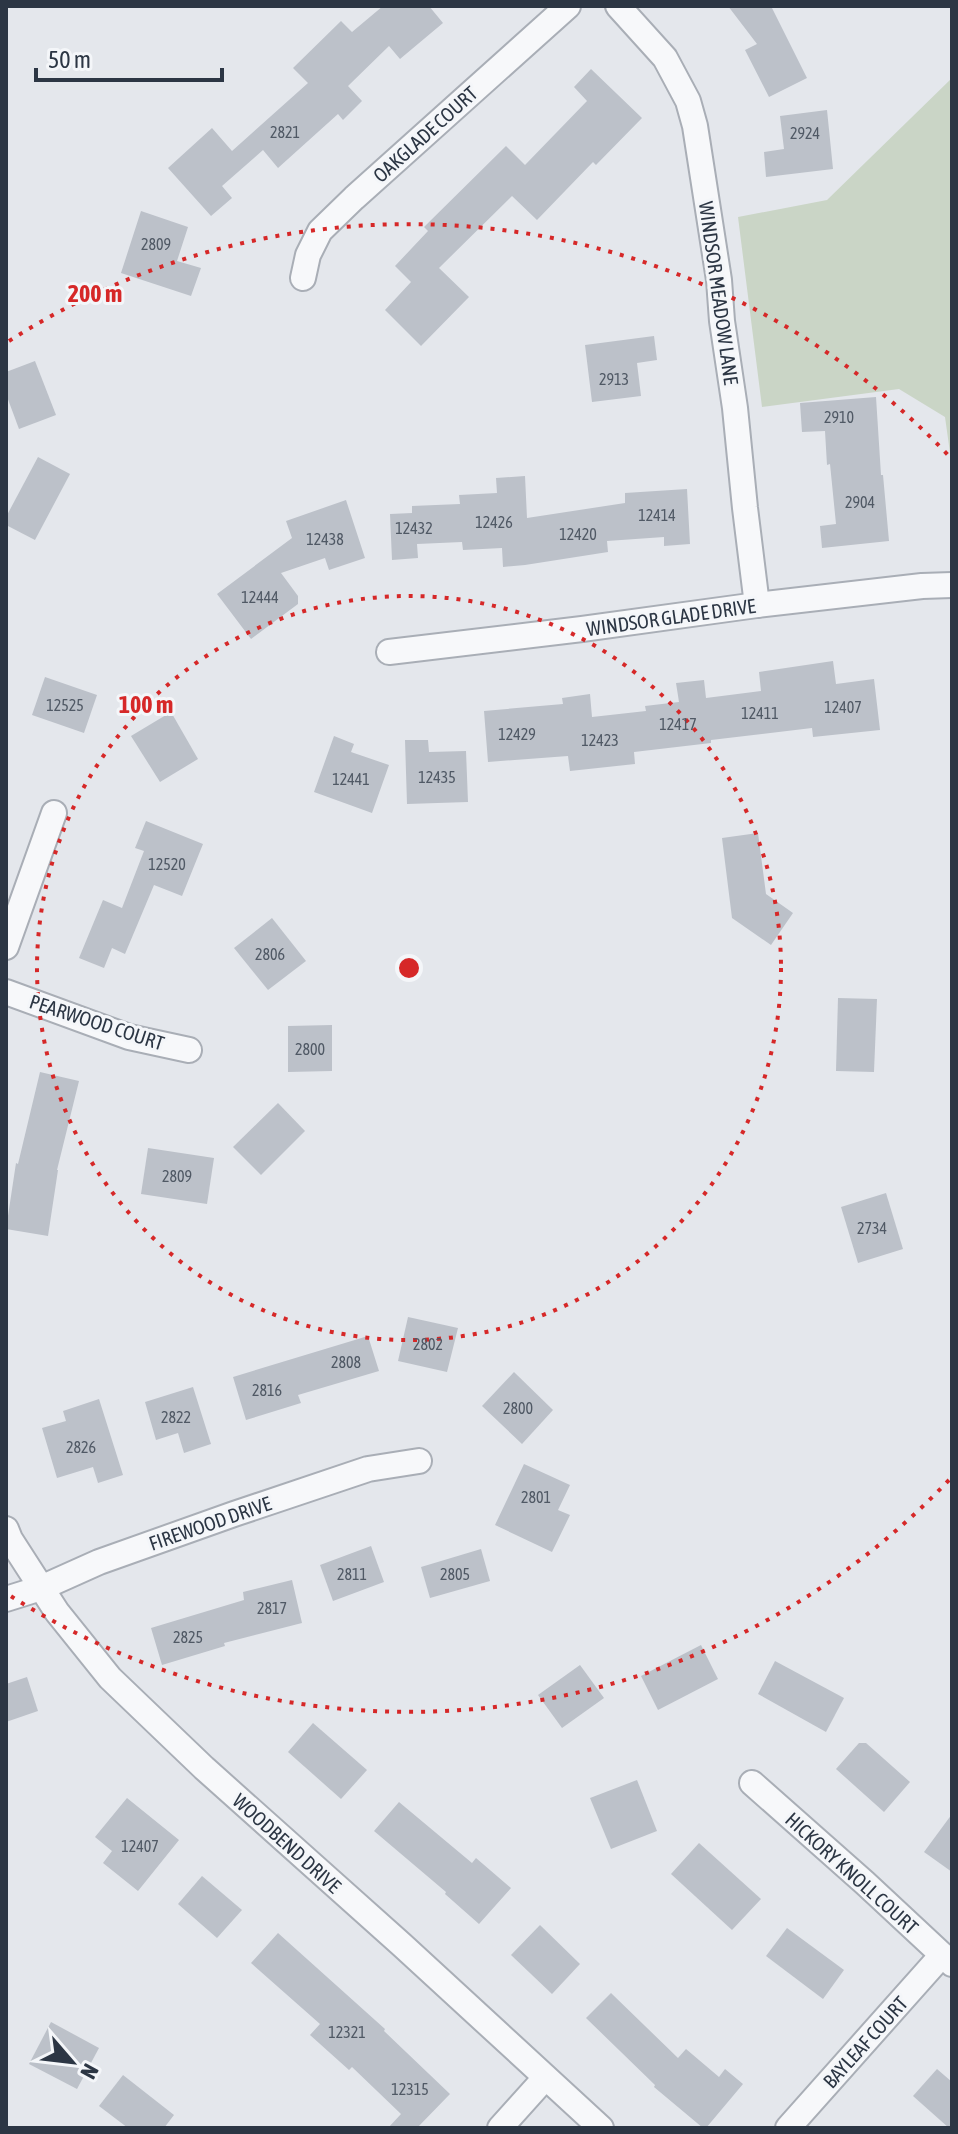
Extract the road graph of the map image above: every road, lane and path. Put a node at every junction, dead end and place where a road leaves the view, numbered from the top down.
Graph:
1 (568, 6) edge
2 (618, 6) edge
3 (303, 278) dead end
4 (952, 585) edge
5 (757, 605) junction
6 (389, 652) dead end
7 (54, 813) dead end
8 (6, 947) edge
9 (6, 992) edge
10 (189, 1050) dead end
11 (419, 1461) dead end
12 (6, 1529) edge
13 (41, 1588) junction
14 (6, 1599) edge
15 (752, 1783) dead end
16 (947, 1960) edge
17 (545, 2078) junction
18 (500, 2128) edge
19 (601, 2128) edge
20 (788, 2128) edge

1 - 3 street, OAKGLADE COURT
2 - 5 street, WINDSOR MEADOW LANE
4 - 5 street, WINDSOR GLADE DRIVE
5 - 6 street, WINDSOR GLADE DRIVE
7 - 8 street
9 - 10 street, PEARWOOD COURT
11 - 13 street, FIREWOOD DRIVE
12 - 13 street, WOODBEND DRIVE
13 - 14 street, FIREWOOD DRIVE
13 - 17 street, WOODBEND DRIVE
15 - 16 street, HICKORY KNOLL COURT
16 - 20 street, BAYLEAF COURT
17 - 18 street
17 - 19 street, WOODBEND DRIVE

